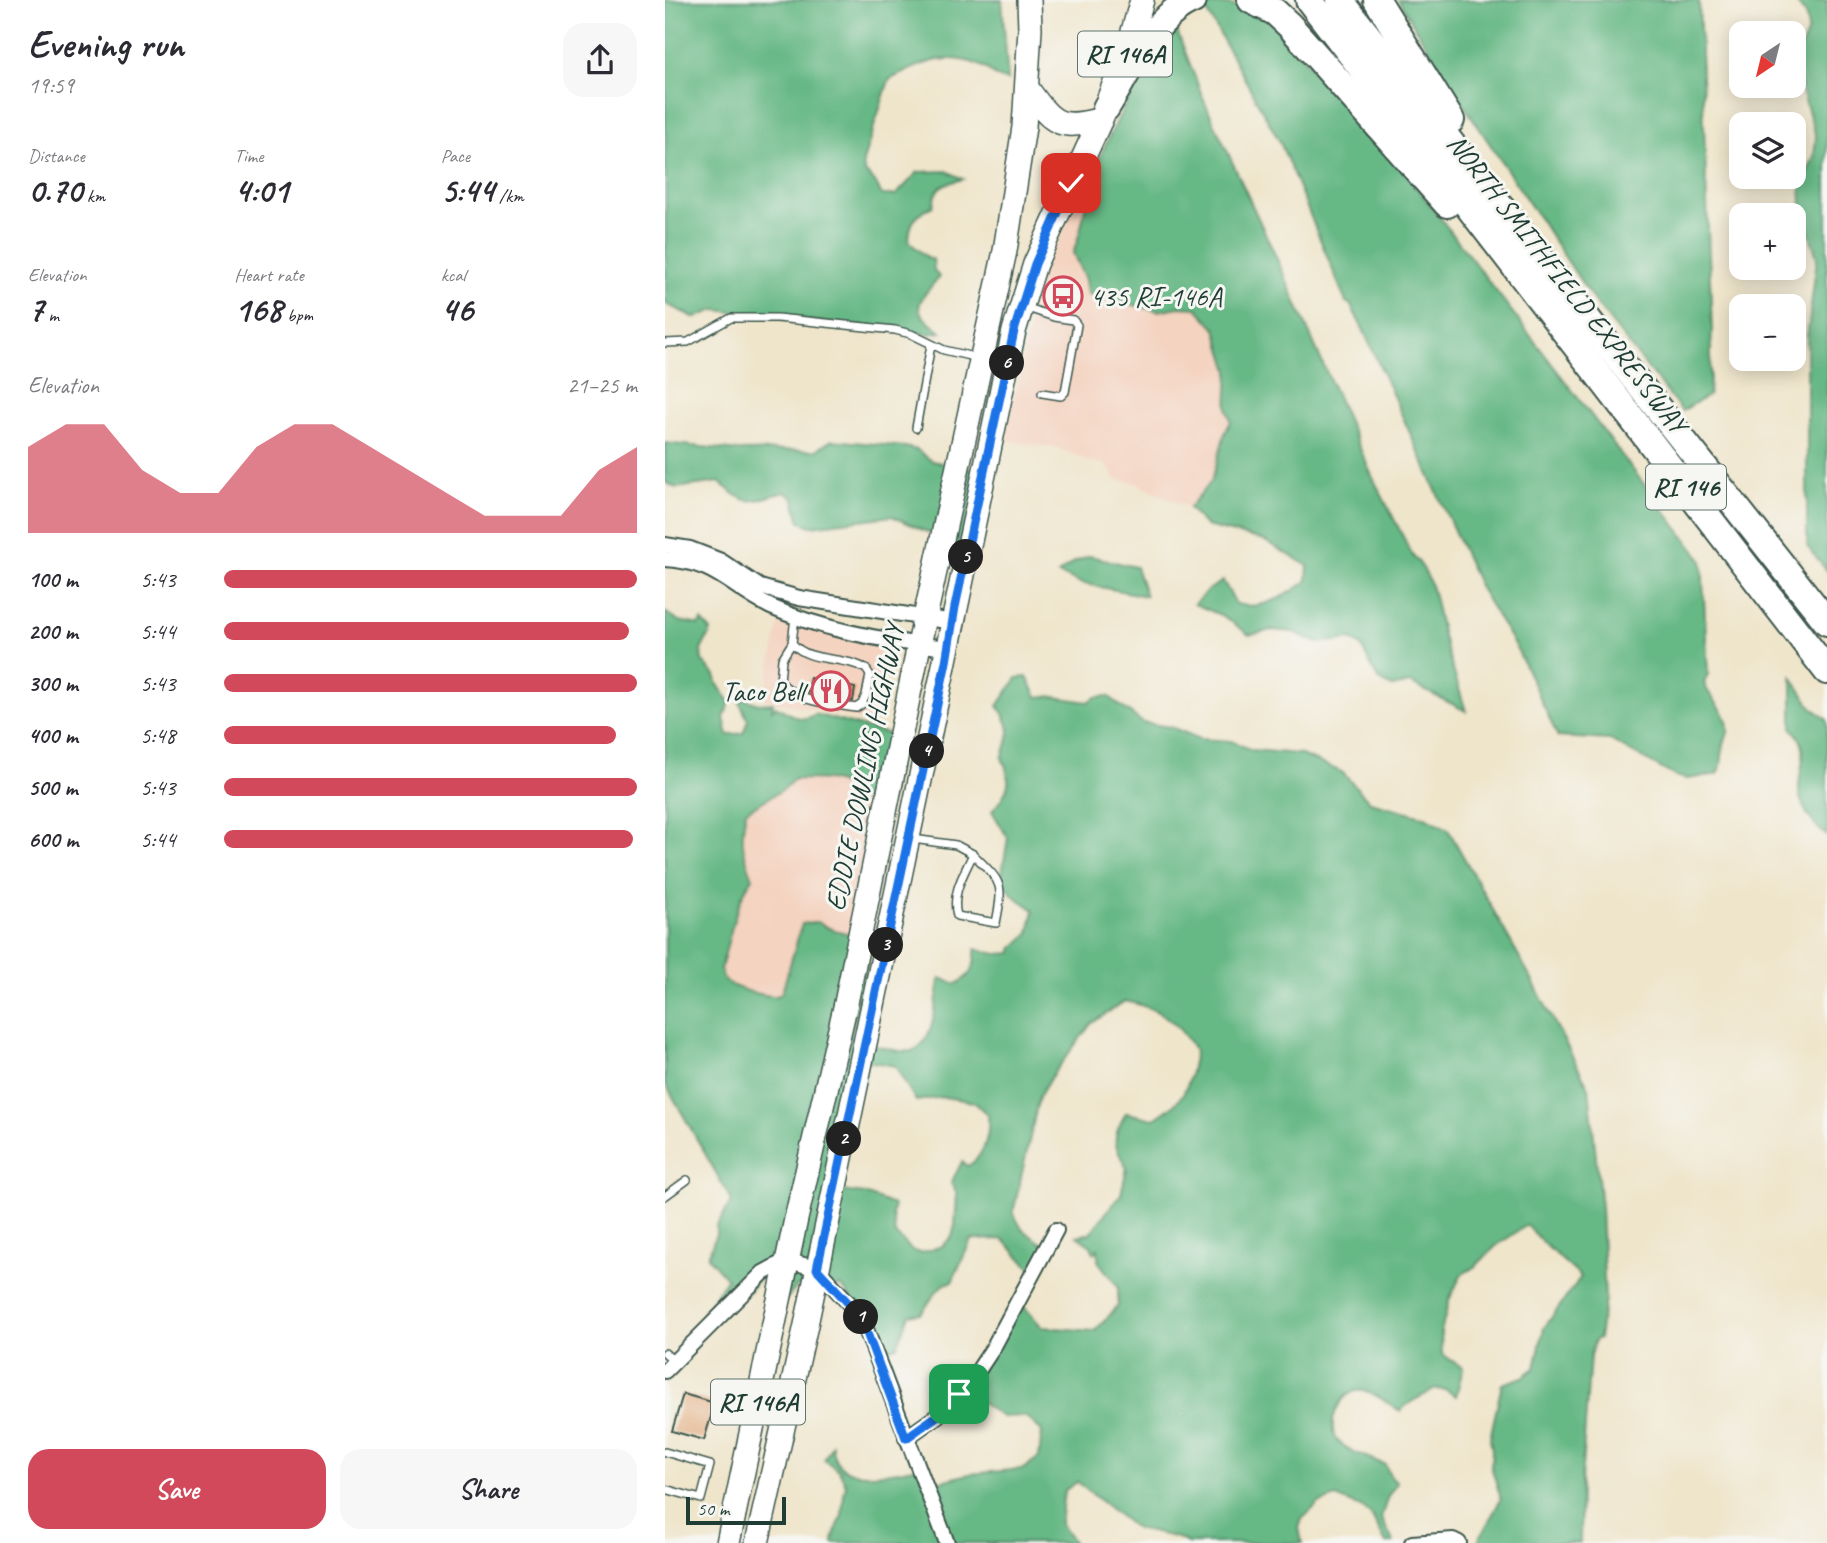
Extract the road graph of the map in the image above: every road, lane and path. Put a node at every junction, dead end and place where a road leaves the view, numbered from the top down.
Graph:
1 (1029, 0) edge
2 (1142, 0) edge
3 (1193, 0) edge
4 (1251, 0) edge
5 (1309, 0) edge
6 (1340, 0) edge
7 (1377, 0) edge
8 (1027, 88) junction
9 (1103, 113) junction
10 (1554, 276) junction
11 (1543, 303) junction
12 (1021, 305) junction
13 (665, 342) edge
14 (932, 345) junction
15 (982, 359) junction
16 (1042, 393) dead end
17 (916, 428) dead end
18 (665, 545) edge
19 (665, 559) edge
20 (799, 598) junction
21 (795, 616) junction
22 (926, 619) junction
23 (953, 622) junction
24 (1827, 622) edge
25 (792, 643) junction
26 (919, 645) junction
27 (948, 649) junction
28 (1827, 671) edge
29 (908, 839) junction
30 (973, 854) junction
31 (687, 1180) dead end
32 (665, 1196) edge
33 (1056, 1230) dead end
34 (787, 1260) junction
35 (817, 1269) junction
36 (668, 1362) edge
37 (906, 1438) junction
38 (665, 1452) edge
39 (665, 1489) edge
40 (728, 1543) edge
41 (757, 1543) edge
42 (947, 1543) edge
43 (1412, 1543) edge
44 (1459, 1543) edge

1 - 8 main road, EDDIE DOWLING HIGHWAY / RI 146A
2 - 9 main road, RI 146A
3 - 9 highway
4 - 11 highway
5 - 11 highway, NORTH SMITHFIELD EXPRESSWAY / RI 146
6 - 10 highway, NORTH SMITHFIELD EXPRESSWAY / RI 146
7 - 10 highway
8 - 9 main road
8 - 15 main road, EDDIE DOWLING HIGHWAY / RI 146A
9 - 12 main road, EDDIE DOWLING HIGHWAY / RI 146A
10 - 24 highway, NORTH SMITHFIELD EXPRESSWAY / RI 146
11 - 28 highway, NORTH SMITHFIELD EXPRESSWAY / RI 146
12 - 16 lane
12 - 23 main road, EDDIE DOWLING HIGHWAY / RI 146A
13 - 14 lane
14 - 15 lane
14 - 17 lane
15 - 22 main road, EDDIE DOWLING HIGHWAY / RI 146A
18 - 20 street
19 - 21 street
20 - 21 street
20 - 22 street
21 - 25 lane
21 - 26 street
22 - 23 street
22 - 26 main road, EDDIE DOWLING HIGHWAY / RI 146A
23 - 27 main road, EDDIE DOWLING HIGHWAY / RI 146A
25 - 25 lane
26 - 27 street
26 - 34 main road, EDDIE DOWLING HIGHWAY / RI 146A
27 - 29 main road, EDDIE DOWLING HIGHWAY / RI 146A
29 - 30 lane
29 - 35 main road, EDDIE DOWLING HIGHWAY / RI 146A
30 - 30 lane
31 - 32 lane
33 - 37 street
34 - 35 street
34 - 36 street
34 - 40 main road, EDDIE DOWLING HIGHWAY / RI 146A
35 - 37 street
35 - 41 main road, EDDIE DOWLING HIGHWAY / RI 146A
37 - 42 street
38 - 39 lane
43 - 44 street

